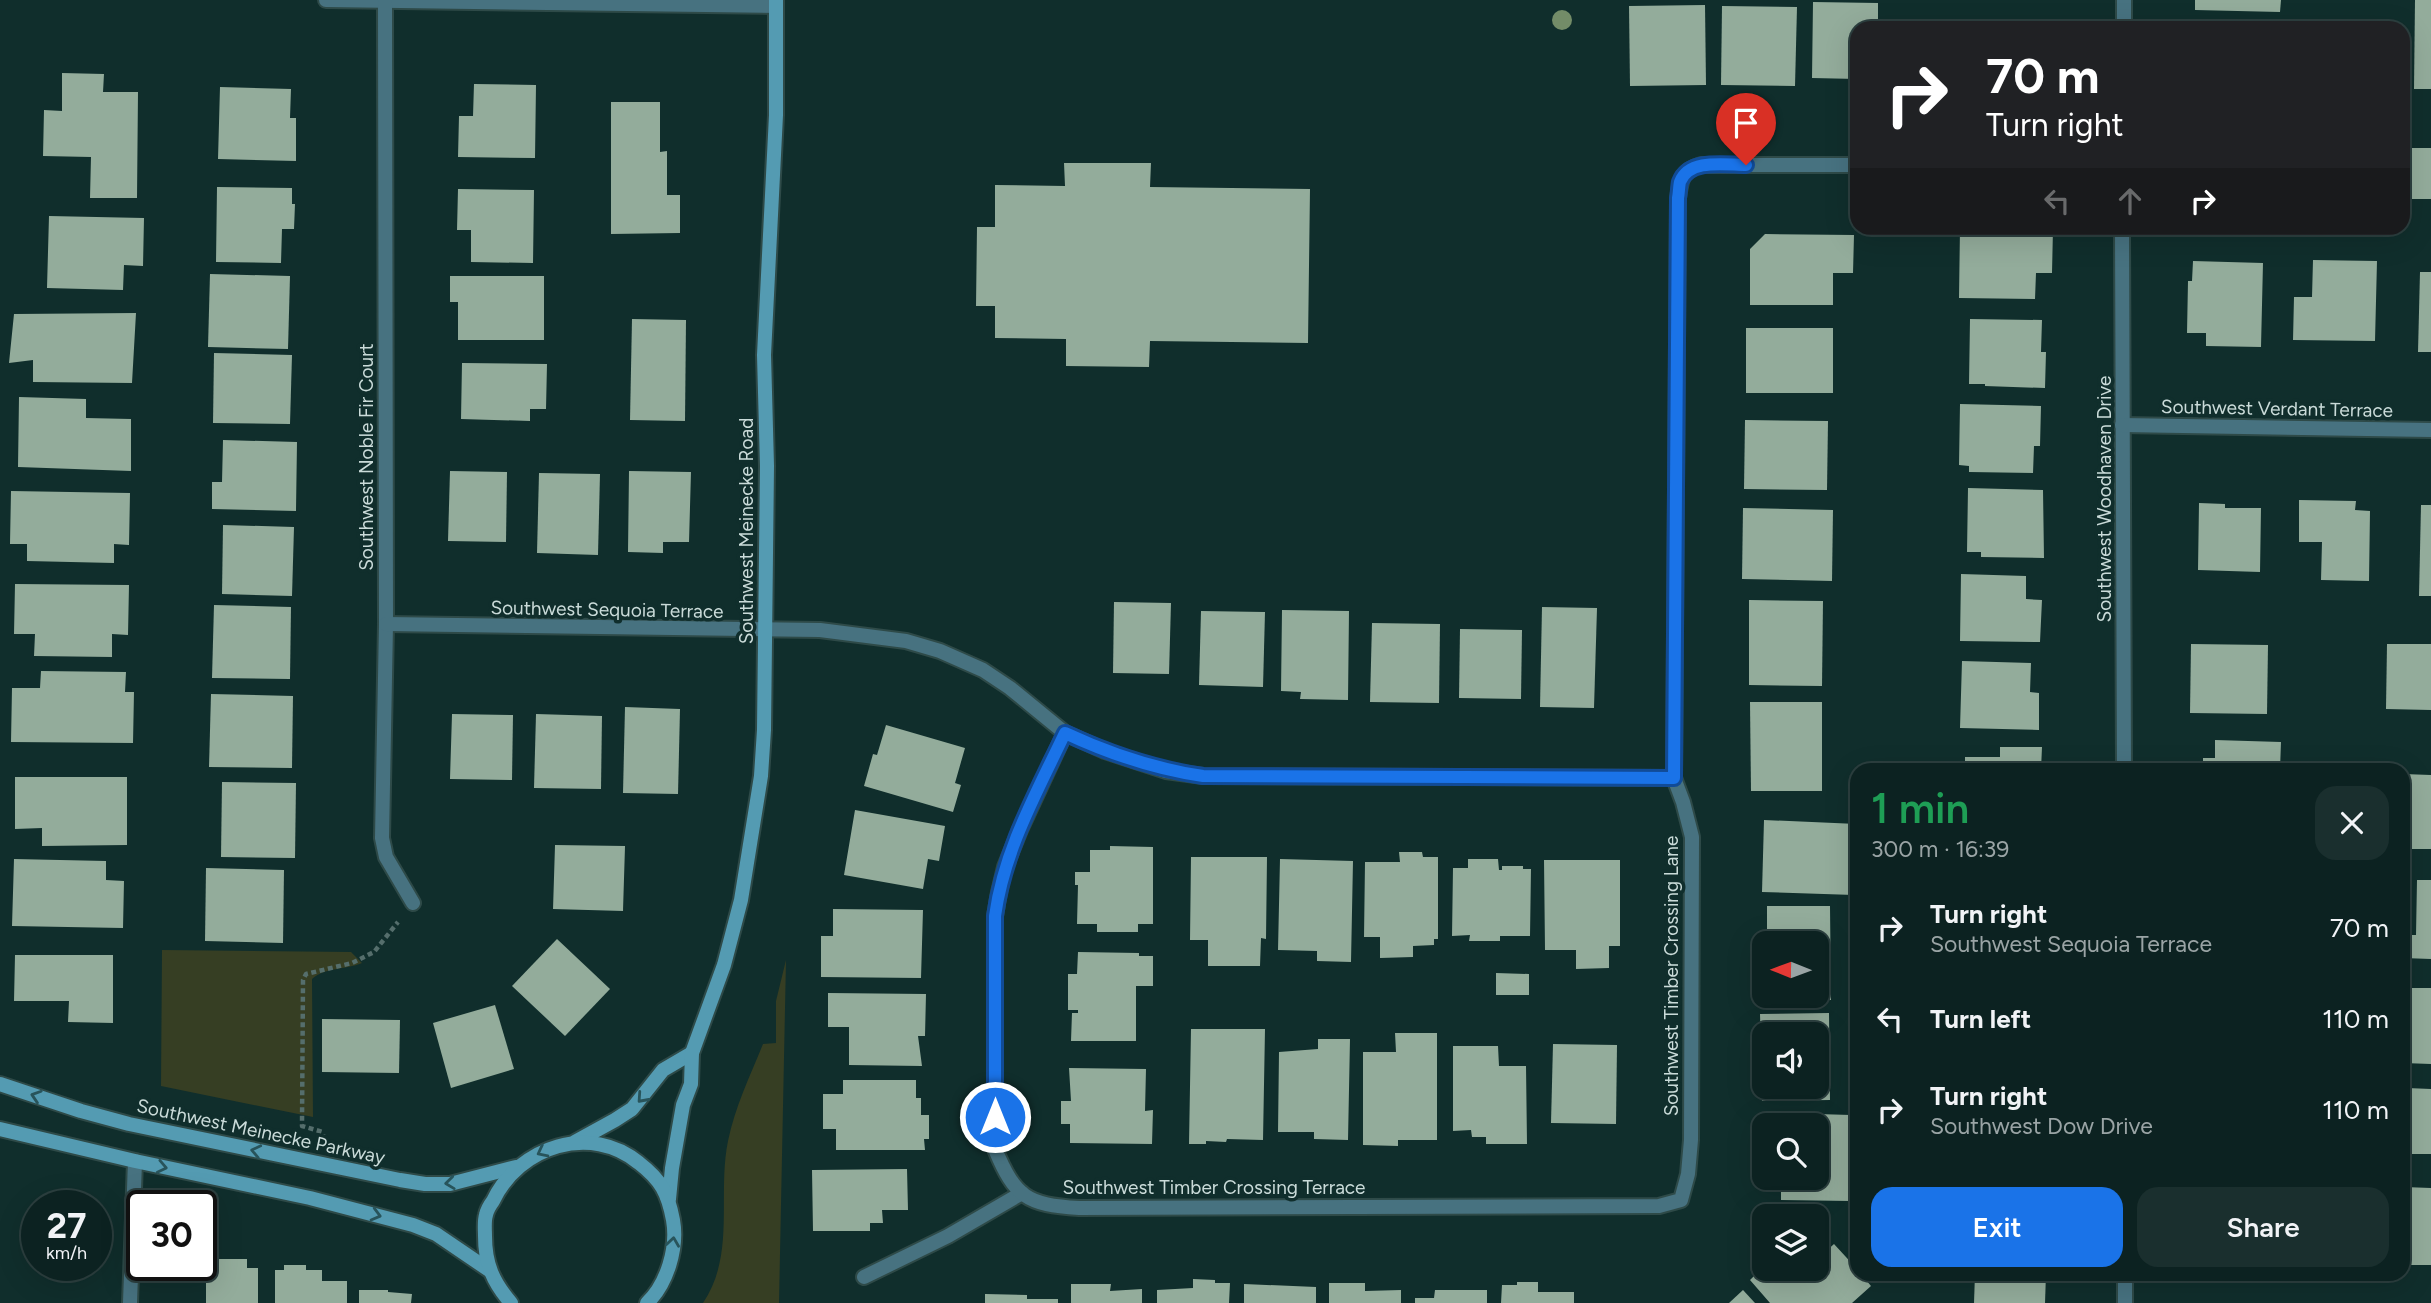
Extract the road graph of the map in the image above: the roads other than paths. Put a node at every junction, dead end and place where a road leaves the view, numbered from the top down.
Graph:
1 (326, 0) edge
2 (2124, 0) edge
3 (385, 3) junction
4 (776, 3) edge
5 (2124, 21) edge
6 (1850, 165) edge
7 (2122, 235) edge
8 (2122, 425) junction
9 (2431, 430) edge
10 (386, 624) junction
11 (765, 631) junction
12 (1065, 733) junction
13 (2124, 763) edge
14 (1674, 778) junction
15 (413, 903) road end
16 (692, 1053) junction
17 (0, 1084) edge
18 (0, 1129) edge
19 (573, 1143) junction
20 (135, 1161) junction
21 (516, 1167) junction
22 (1022, 1193) junction
23 (669, 1199) junction
24 (1681, 1200) joint
25 (489, 1270) junction
26 (864, 1277) dead end
27 (2125, 1281) edge
28 (130, 1303) edge
29 (511, 1303) edge
30 (647, 1303) edge
31 (2125, 1303) edge

1 - 3 street
2 - 5 street
3 - 4 street
3 - 10 street, Southwest Noble Fir Court
4 - 11 main road, Southwest Meinecke Road
6 - 14 street, Southwest Timber Crossing Lane
7 - 8 street, Southwest Woodhaven Drive
8 - 9 street, Southwest Verdant Terrace
8 - 13 street, Southwest Woodhaven Drive
10 - 11 street, Southwest Sequoia Terrace
10 - 15 street, Southwest Noble Fir Court
11 - 12 street, Southwest Sequoia Terrace
11 - 16 main road, Southwest Meinecke Road
12 - 14 street, Southwest Sequoia Terrace
12 - 22 street
14 - 24 street, Southwest Timber Crossing Lane
16 -> 19 main road
16 - 23 main road, Southwest Meinecke Road
21 -> 17 main road, Southwest Meinecke Parkway
18 - 20 main road
19 -> 21 main road
19 - 23 main road
20 -> 25 main road
20 - 28 street
21 - 25 main road
22 - 24 street, Southwest Timber Crossing Terrace
22 - 26 street
30 -> 23 main road
25 - 29 main road
27 - 31 street

